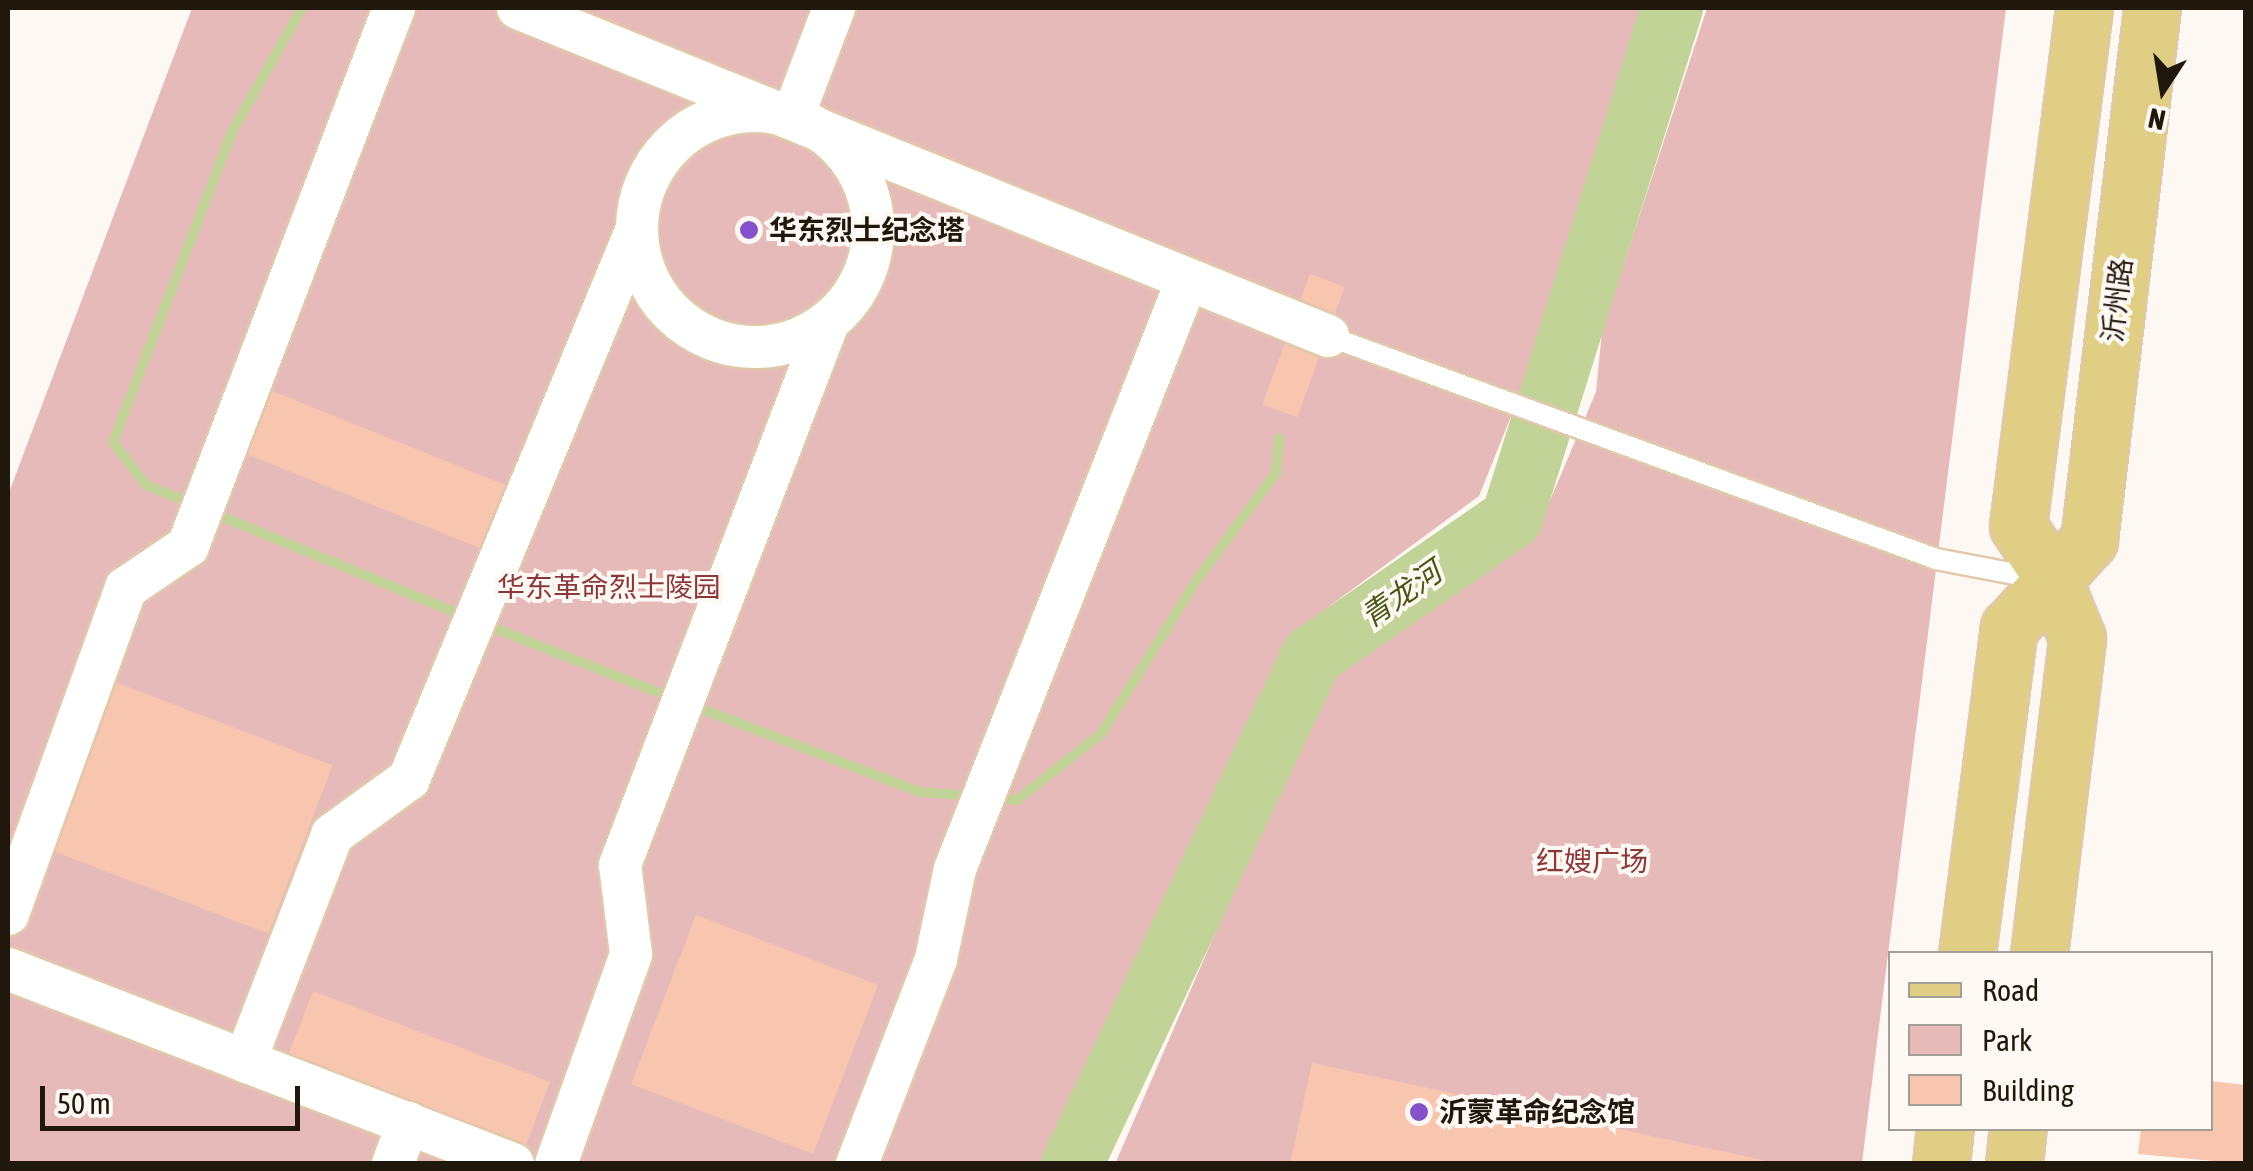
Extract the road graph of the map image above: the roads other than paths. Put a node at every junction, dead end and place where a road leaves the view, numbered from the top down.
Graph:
1 (394, 8) edge
2 (518, 8) edge
3 (834, 8) edge
4 (2084, 8) edge
5 (2152, 8) edge
6 (792, 116) junction
7 (635, 232) junction
8 (1187, 280) junction
9 (828, 323) junction
10 (1328, 336) joint
11 (2053, 579) junction
12 (8, 914) edge
13 (1968, 951) edge
14 (2039, 951) edge
15 (8, 969) edge
16 (245, 1061) junction
17 (408, 1123) junction
18 (1945, 1131) edge
19 (2018, 1131) edge
20 (393, 1164) edge
21 (514, 1164) edge
22 (556, 1164) edge
23 (857, 1164) edge
24 (1941, 1164) edge
25 (2014, 1164) edge

1 - 12 street
2 - 6 street
3 - 6 street
4 - 11 main road
5 - 11 main road, 沂州路
6 - 7 street
6 - 8 street
6 - 9 street
7 - 9 street
7 - 16 street
8 - 10 street
8 - 23 street
9 - 22 street
10 - 11 lane
11 - 13 main road, 沂州路
11 - 14 main road
15 - 16 street
16 - 17 street
17 - 20 street
17 - 21 street
18 - 24 main road
19 - 25 main road

